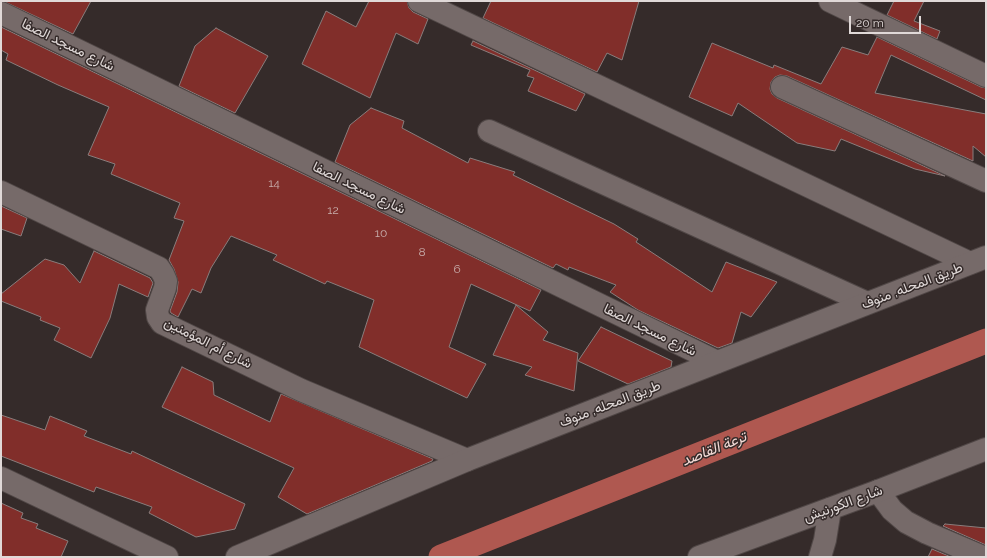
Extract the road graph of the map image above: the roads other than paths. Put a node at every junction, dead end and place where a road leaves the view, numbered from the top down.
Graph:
1 (419, 1) edge
2 (830, 1) edge
3 (1, 13) edge
4 (986, 76) edge
5 (782, 87) dead end
6 (489, 131) dead end
7 (986, 181) edge
8 (1, 192) edge
9 (978, 260) edge
10 (867, 303) junction
11 (717, 362) junction
12 (986, 449) edge
13 (467, 460) junction
14 (1, 478) edge
15 (878, 491) junction
16 (830, 509) junction
17 (167, 557) edge
18 (237, 557) edge
19 (699, 557) edge
20 (820, 557) edge
21 (984, 557) edge

1 - 9 street
2 - 4 street
3 - 11 street, شارع مسجد الصفا
5 - 7 street
6 - 10 street
8 - 13 street, شارع أم المؤمنين
9 - 10 street, طريق المحله, منوف
10 - 11 street, طريق المحله, منوف
11 - 13 street, طريق المحله, منوف
12 - 15 street, شارع الكورنيش
13 - 18 street, طريق المحله, منوف
14 - 17 street
15 - 16 street, شارع الكورنيش
15 - 21 street
16 - 19 street, شارع الكورنيش
16 - 20 street

